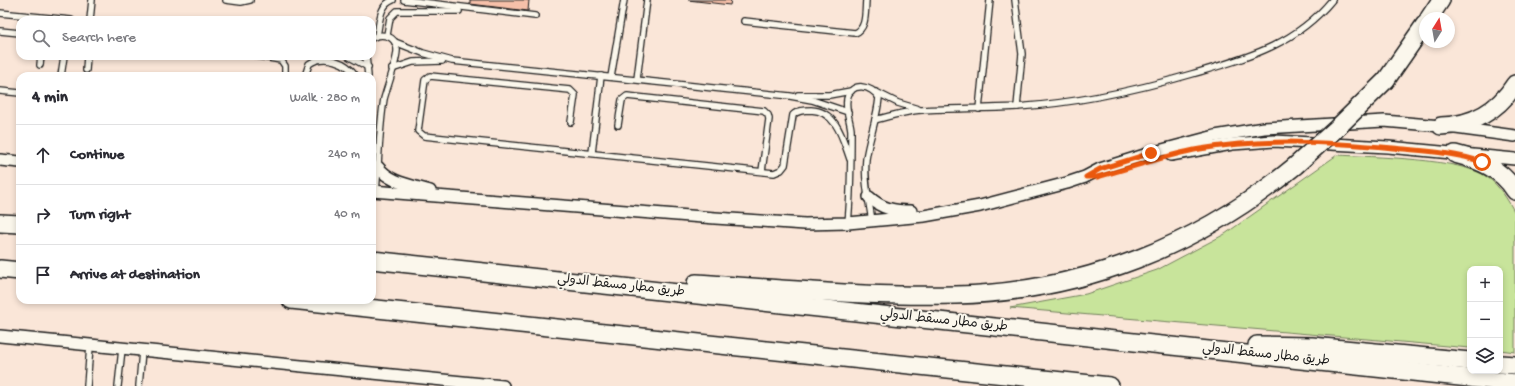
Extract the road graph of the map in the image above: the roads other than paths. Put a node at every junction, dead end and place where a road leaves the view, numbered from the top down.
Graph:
1 (92, 0) edge
2 (226, 0) edge
3 (250, 0) edge
4 (393, 0) edge
5 (404, 0) edge
6 (624, 0) edge
7 (647, 0) edge
8 (866, 0) edge
9 (990, 0) edge
10 (1015, 0) edge
11 (1332, 0) edge
12 (1441, 0) edge
13 (485, 11) junction
14 (0, 12) edge
15 (1433, 12) edge
16 (34, 16) edge
17 (90, 16) edge
18 (535, 16) dead end
19 (744, 21) dead end
20 (0, 31) edge
21 (16, 33) edge
22 (376, 33) edge
23 (1419, 33) edge
24 (386, 35) junction
25 (376, 37) edge
26 (395, 42) junction
27 (41, 60) edge
28 (63, 60) edge
29 (87, 60) edge
30 (281, 60) edge
31 (315, 60) edge
32 (329, 60) edge
33 (355, 60) edge
34 (367, 60) edge
35 (452, 61) junction
36 (40, 65) dead end
37 (368, 67) junction
38 (392, 69) junction
39 (86, 70) dead end
40 (61, 72) edge
41 (285, 72) edge
42 (306, 72) edge
43 (352, 72) edge
44 (368, 72) edge
45 (601, 76) junction
46 (611, 77) junction
47 (637, 79) junction
48 (1515, 84) edge
49 (0, 91) edge
50 (852, 91) junction
51 (876, 92) junction
52 (16, 93) edge
53 (790, 96) junction
54 (1017, 107) junction
55 (979, 109) junction
56 (922, 110) junction
57 (848, 112) junction
58 (875, 120) junction
59 (571, 122) dead end
60 (618, 125) dead end
61 (1441, 126) junction
62 (1515, 136) edge
63 (592, 153) junction
64 (1455, 154) junction
65 (850, 159) junction
66 (1515, 159) edge
67 (0, 160) edge
68 (16, 162) edge
69 (378, 167) junction
70 (762, 171) junction
71 (1086, 177) junction
72 (376, 179) edge
73 (376, 191) edge
74 (1515, 191) edge
75 (453, 197) junction
76 (869, 197) junction
77 (950, 212) junction
78 (872, 221) junction
79 (0, 223) edge
80 (848, 223) junction
81 (16, 224) edge
82 (376, 260) edge
83 (0, 269) edge
84 (459, 269) junction
85 (16, 271) edge
86 (329, 304) edge
87 (0, 336) edge
88 (90, 346) junction
89 (122, 349) junction
90 (1219, 350) junction
91 (142, 351) junction
92 (1467, 361) edge
93 (1512, 383) edge
94 (87, 386) edge
95 (118, 386) edge
96 (139, 386) edge
97 (503, 386) edge
98 (1110, 386) edge

1 - 17 lane
2 - 3 lane
4 - 22 lane
5 - 13 lane
6 - 46 lane
7 - 47 lane
8 - 19 lane
9 - 55 lane
10 - 54 lane
11 - 54 lane
12 - 15 main road
13 - 18 lane
13 - 24 lane
14 - 16 lane
20 - 21 lane
23 - 84 main road, bridge
24 - 25 lane
24 - 26 lane
26 - 35 lane
26 - 38 lane
27 - 36 lane
28 - 40 lane
29 - 39 lane
30 - 41 lane
31 - 42 lane
32 - 43 lane
33 - 37 lane
34 - 37 lane
35 - 38 lane
35 - 45 lane
37 - 44 lane
38 - 69 lane
45 - 46 lane
45 - 63 lane
46 - 47 lane
47 - 53 lane
48 - 61 main road
49 - 52 lane
50 - 51 lane
50 - 53 lane
50 - 57 lane
51 - 56 lane
51 - 58 lane
53 - 57 lane
54 - 55 lane
55 - 56 lane
56 - 58 lane
57 - 65 lane
58 - 76 lane
59 - 63 lane
60 - 70 lane
61 - 62 street
61 - 71 street
63 - 70 lane
64 - 66 street
64 - 71 street
64 - 74 main road
65 - 70 lane
65 - 80 lane
67 - 68 street
69 - 72 lane
69 - 75 street
71 - 77 street
73 - 75 street
75 - 80 street
76 - 77 street
76 - 78 lane
77 - 78 street
78 - 80 street
79 - 81 main road
82 - 84 main road, طريق مطار مسقط الدولي
83 - 85 main road
84 - 90 main road, طريق مطار مسقط الدولي
86 - 98 main road
87 - 88 street
88 - 89 street
88 - 94 lane
89 - 91 street
89 - 95 lane
90 - 92 main road
90 - 93 main road, طريق مطار مسقط الدولي
91 - 96 lane
91 - 97 street

